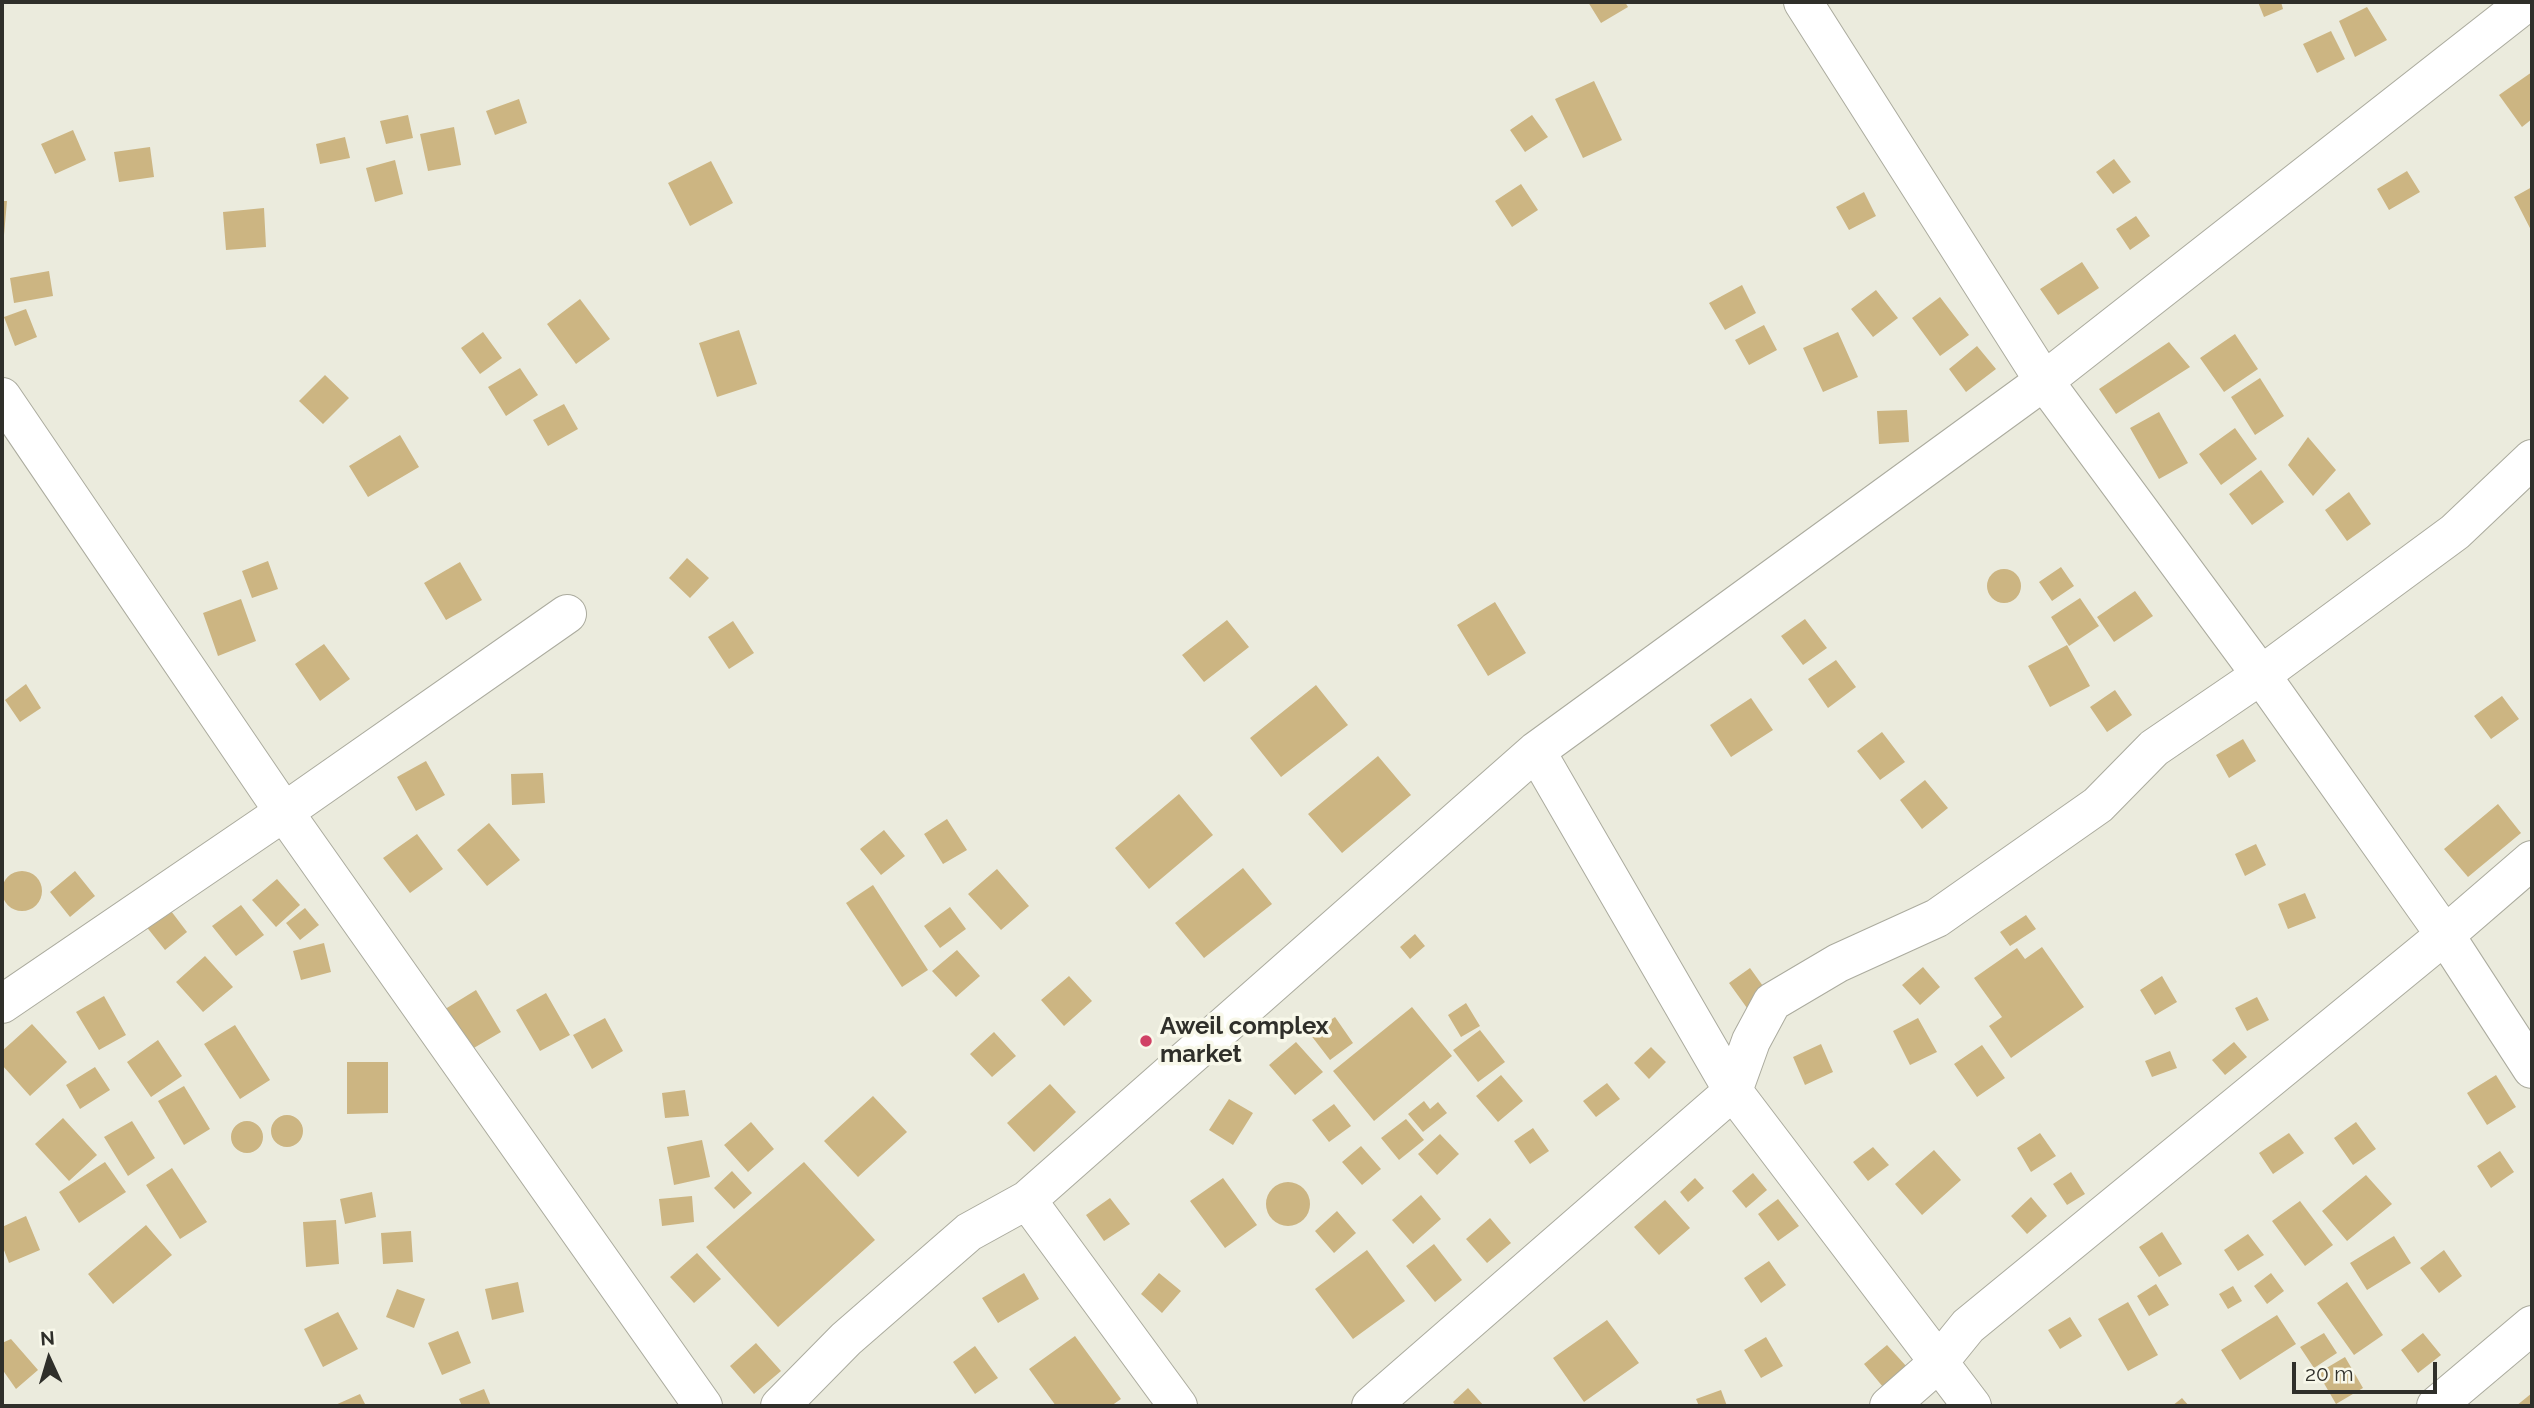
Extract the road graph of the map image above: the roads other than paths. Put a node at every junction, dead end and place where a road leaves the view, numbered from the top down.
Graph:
1 (1803, 2) edge
2 (2526, 2) edge
3 (2044, 381) junction
4 (2, 397) edge
5 (2532, 459) edge
6 (567, 614) dead end
7 (2260, 675) junction
8 (1536, 751) junction
9 (284, 812) junction
10 (2532, 860) edge
11 (2445, 935) junction
12 (2, 1004) edge
13 (2532, 1069) edge
14 (1733, 1091) junction
15 (1027, 1200) junction
16 (2532, 1325) edge
17 (1938, 1363) junction
18 (703, 1406) edge
19 (780, 1406) edge
20 (1178, 1406) edge
21 (1371, 1406) edge
22 (1889, 1406) edge
23 (1972, 1406) edge
24 (2436, 1406) edge

1 - 3 street
2 - 3 street
3 - 7 street
3 - 8 street
4 - 9 street
5 - 7 street
6 - 9 street
7 - 11 street
7 - 14 street
8 - 14 street
8 - 15 street
9 - 12 street
9 - 18 street
10 - 11 street
11 - 13 street
11 - 17 street
14 - 17 street
14 - 21 street
15 - 19 street
15 - 20 street
16 - 24 street
17 - 22 street
17 - 23 street

